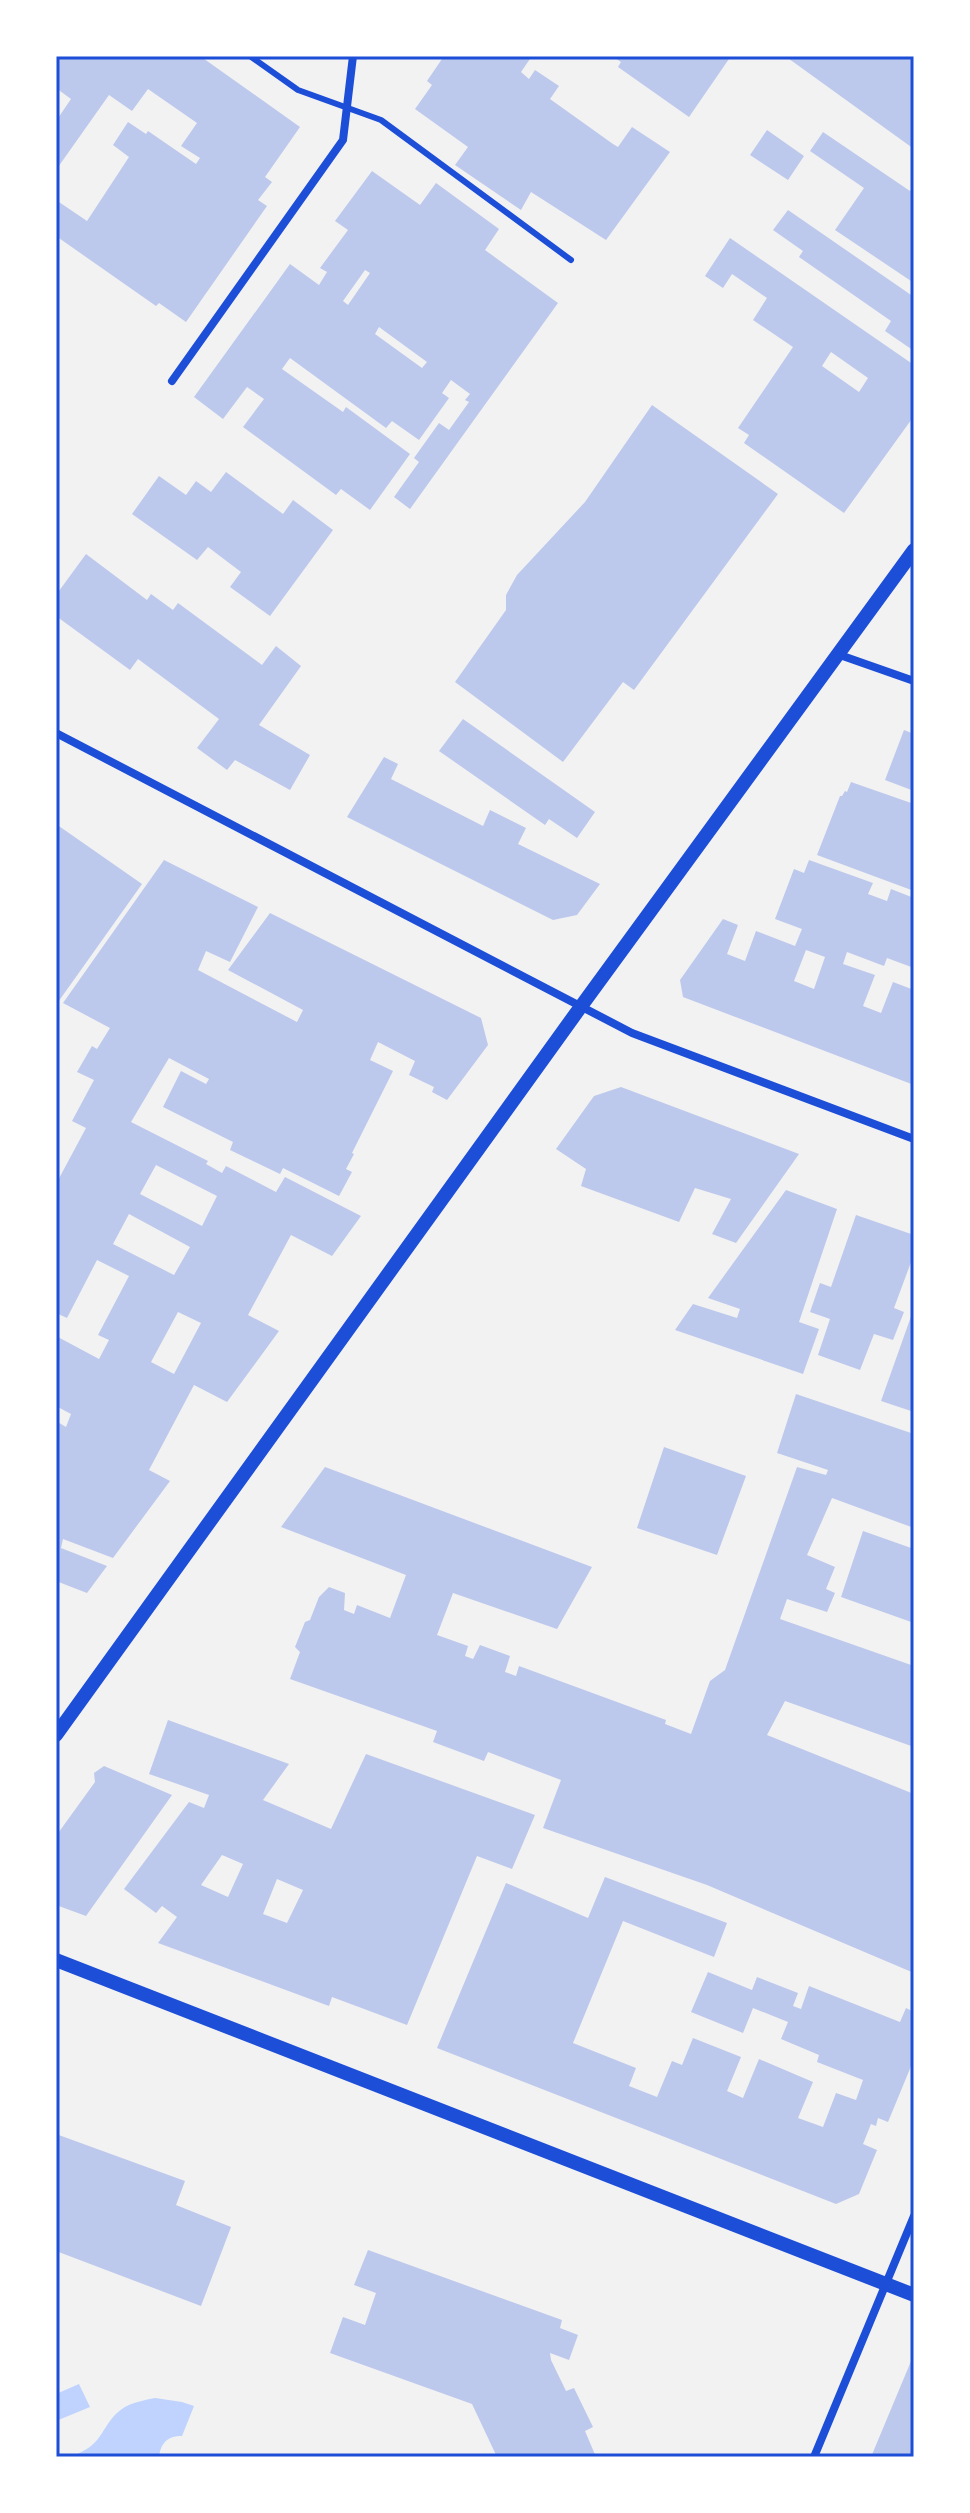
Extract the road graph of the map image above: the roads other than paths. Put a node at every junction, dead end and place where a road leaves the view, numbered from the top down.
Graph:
1 (250, 56) edge
2 (353, 56) edge
3 (347, 107) junction
4 (571, 260) dead end
5 (172, 381) dead end
6 (914, 550) edge
7 (837, 654) junction
8 (914, 681) edge
9 (56, 733) edge
10 (582, 1005) junction
11 (914, 1139) edge
12 (56, 1735) edge
13 (56, 1960) edge
14 (914, 2216) edge
15 (886, 2284) junction
16 (914, 2295) edge
17 (814, 2457) edge

1 - 3 lane
2 - 3 street
3 - 4 lane
3 - 5 street
6 - 7 street
7 - 8 street
7 - 10 street
9 - 10 street
10 - 11 street
10 - 12 street
13 - 15 street
14 - 15 street
15 - 16 street
15 - 17 street

